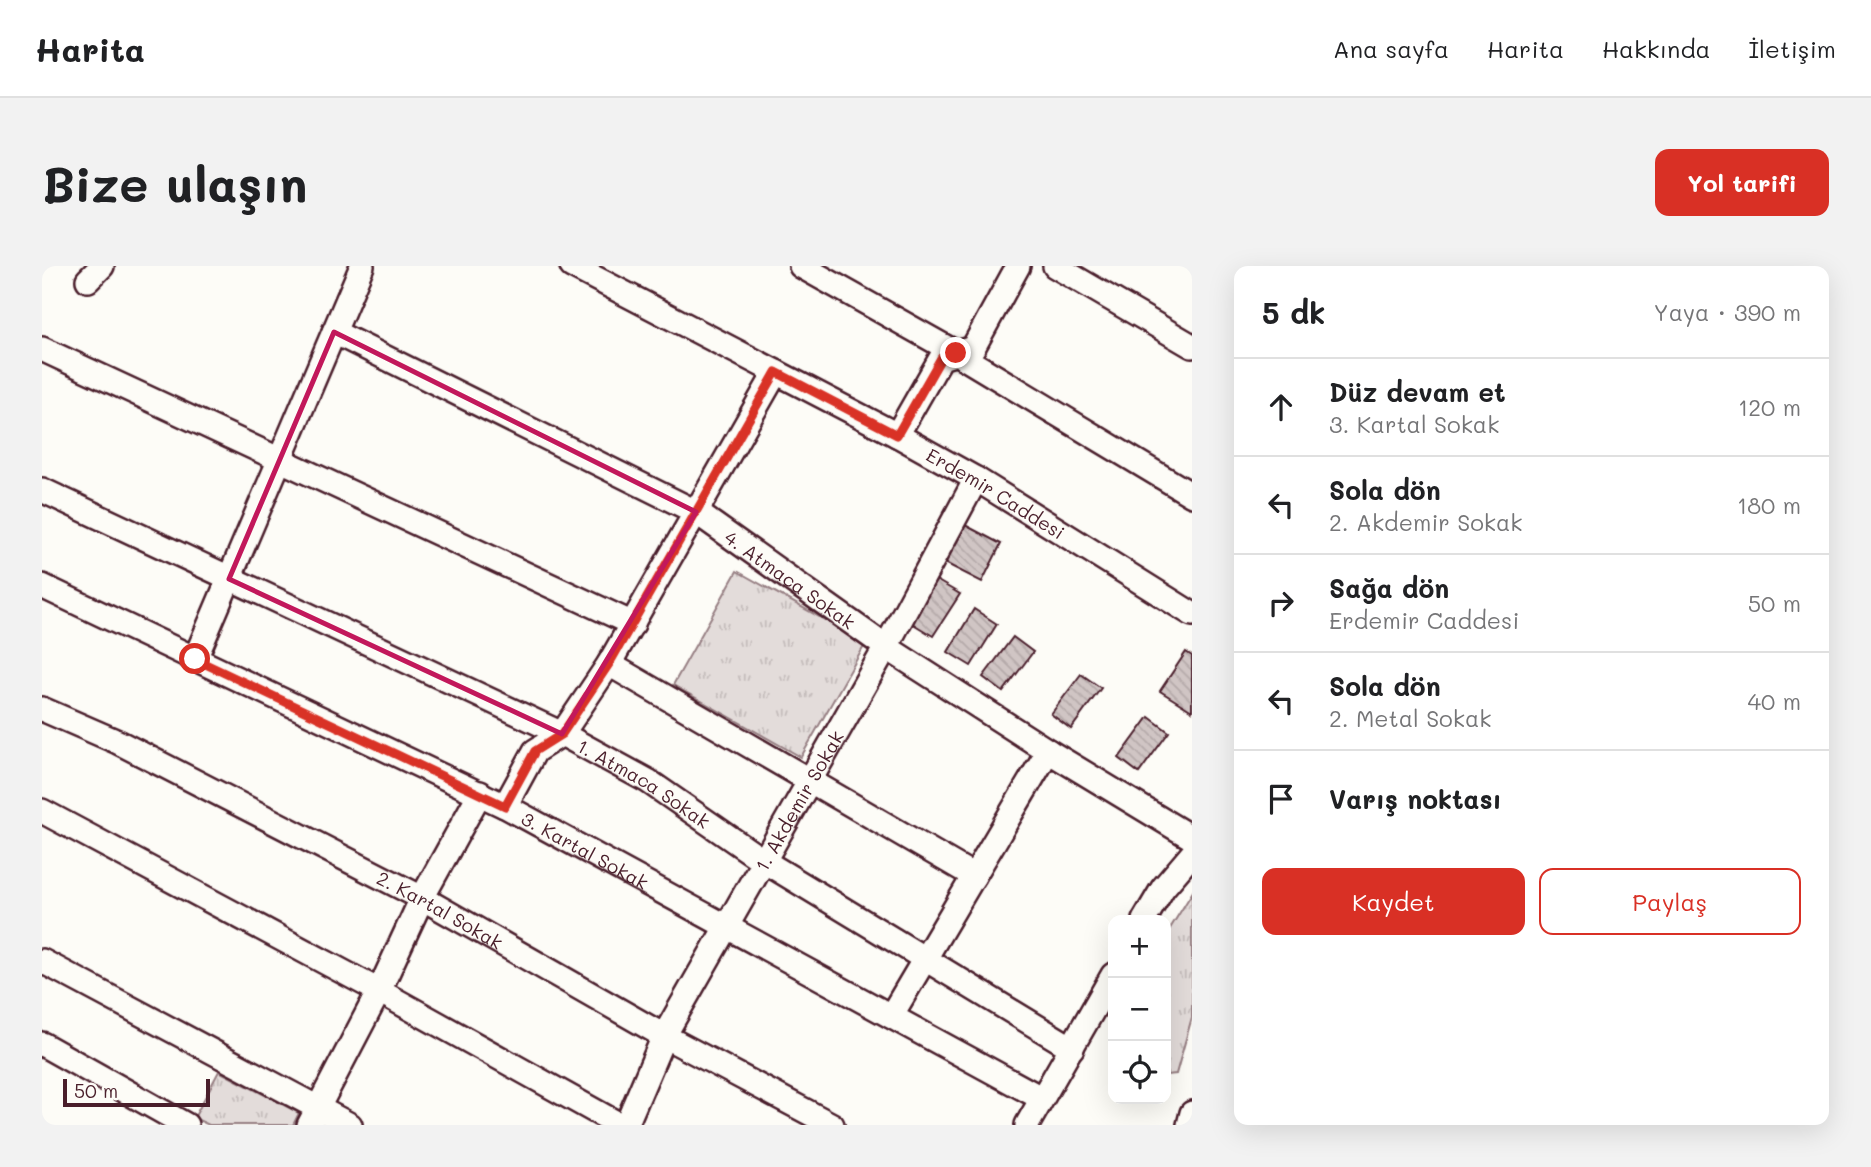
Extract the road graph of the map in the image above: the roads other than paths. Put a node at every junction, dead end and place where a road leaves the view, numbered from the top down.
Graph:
1 (362, 266) edge
2 (572, 266) edge
3 (801, 266) edge
4 (1018, 266) edge
5 (1055, 266) edge
6 (840, 275) edge
7 (334, 331) junction
8 (1192, 346) edge
9 (42, 349) edge
10 (956, 353) junction
11 (776, 372) junction
12 (897, 435) junction
13 (280, 460) junction
14 (976, 479) junction
15 (42, 490) edge
16 (1192, 495) edge
17 (696, 512) junction
18 (229, 579) junction
19 (42, 586) edge
20 (1192, 614) edge
21 (633, 624) junction
22 (886, 646) junction
23 (195, 659) junction
24 (609, 664) junction
25 (42, 709) edge
26 (562, 734) junction
27 (1048, 751) junction
28 (808, 780) junction
29 (480, 793) junction
30 (505, 806) junction
31 (42, 811) edge
32 (1192, 838) edge
33 (1192, 854) edge
34 (762, 860) junction
35 (974, 877) junction
36 (422, 898) junction
37 (1147, 915) edge
38 (725, 927) junction
39 (926, 958) junction
40 (42, 961) edge
41 (1111, 978) edge
42 (379, 991) junction
43 (891, 1016) junction
44 (664, 1036) junction
45 (42, 1044) edge
46 (1072, 1048) junction
47 (1041, 1098) junction
48 (1192, 1113) edge
49 (313, 1117) edge
50 (181, 1124) edge
51 (350, 1125) edge
52 (620, 1125) edge
53 (626, 1125) edge
54 (832, 1125) edge
55 (1027, 1125) edge
56 (1189, 1125) edge

1 - 7 street
2 - 11 street, Erdemir Caddesi
3 - 6 street
4 - 10 street
5 - 8 street
6 - 10 street
7 - 13 street
7 - 17 street, 4. Atmaca Sokak
9 - 13 street
10 - 12 street
10 - 16 street
11 - 12 street, Erdemir Caddesi
11 - 17 street
12 - 14 street, Erdemir Caddesi
13 - 18 street
13 - 21 street
14 - 20 street, Erdemir Caddesi
14 - 22 street, 1. Akdemir Sokak
15 - 18 street, 1. Atmaca Sokak
17 - 21 street
17 - 22 street, 4. Atmaca Sokak
18 - 23 street
18 - 26 street, 1. Atmaca Sokak
19 - 23 street, 3. Kartal Sokak
21 - 24 street
22 - 27 street, 4. Atmaca Sokak
22 - 28 street, 1. Akdemir Sokak
23 - 29 street, 3. Kartal Sokak
24 - 26 street
24 - 28 street
25 - 36 street, 2. Kartal Sokak
26 - 30 street
26 - 34 street, 1. Atmaca Sokak
27 - 32 street, 4. Atmaca Sokak
27 - 35 street
28 - 34 street, 1. Akdemir Sokak
28 - 35 street
29 - 30 street, 3. Kartal Sokak
29 - 36 street
30 - 38 street, 3. Kartal Sokak
31 - 42 street
33 - 37 street
34 - 38 street, 1. Akdemir Sokak
34 - 39 street, 1. Atmaca Sokak
35 - 39 street
36 - 42 street
36 - 44 street, 2. Kartal Sokak
38 - 43 street, 3. Kartal Sokak
38 - 44 street, 1. Akdemir Sokak
39 - 43 street
39 - 46 street, 1. Atmaca Sokak
40 - 49 street
41 - 46 street
42 - 49 street
42 - 52 street
43 - 47 street, 3. Kartal Sokak
44 - 53 street, 1. Akdemir Sokak
44 - 54 street, 2. Kartal Sokak
45 - 50 street
46 - 47 street
47 - 55 street
48 - 56 street
49 - 51 street

